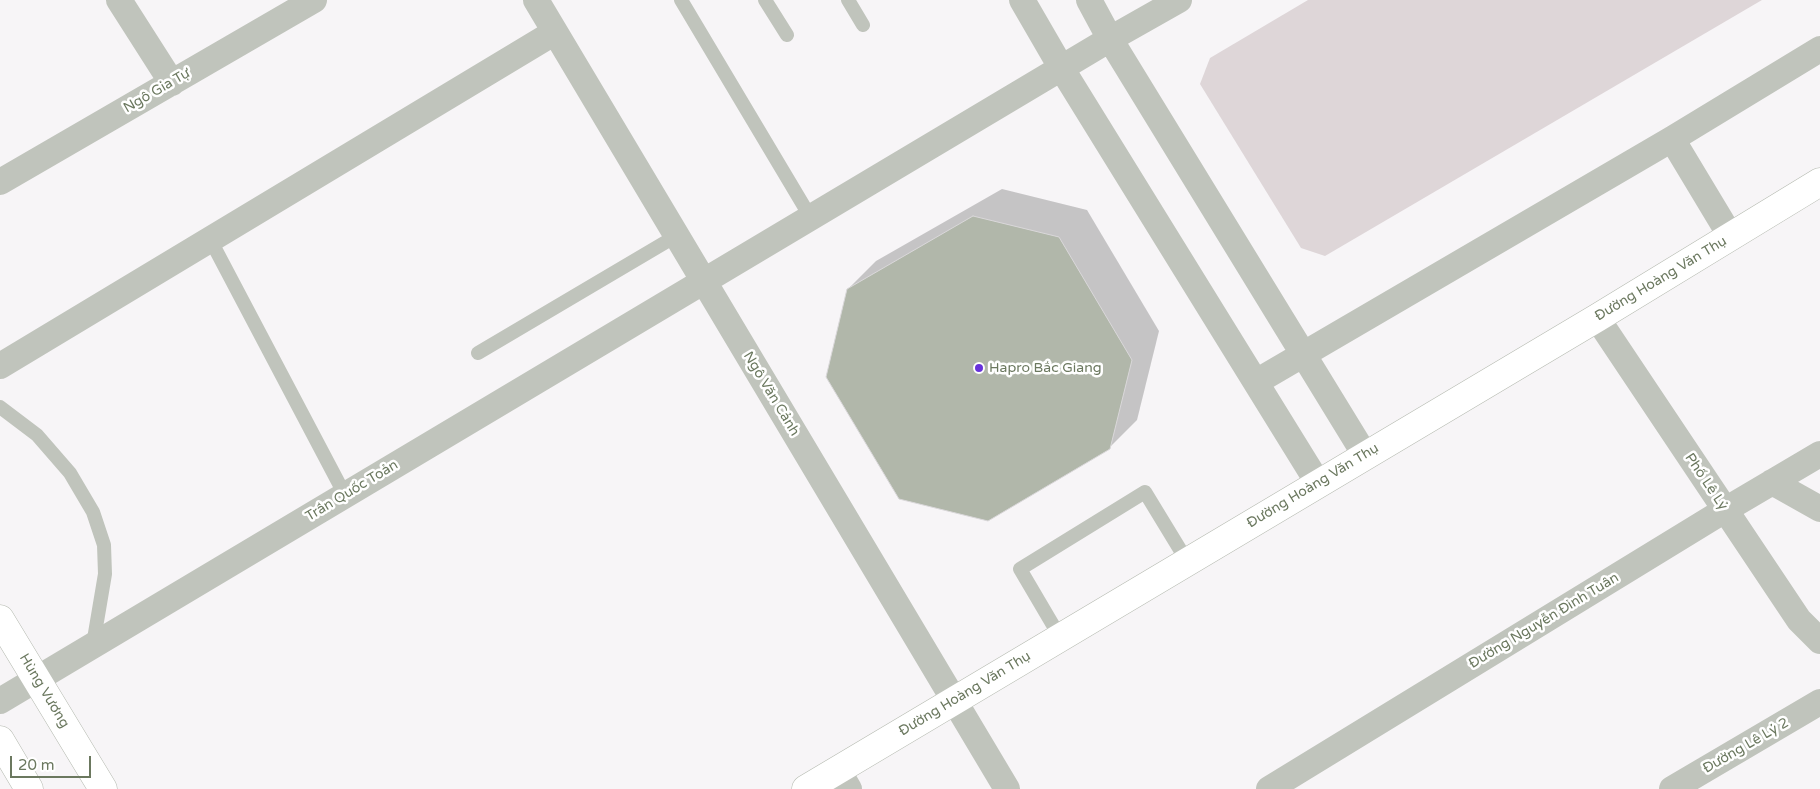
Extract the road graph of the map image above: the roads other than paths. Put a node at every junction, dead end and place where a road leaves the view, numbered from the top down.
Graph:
1 (119, 0) edge
2 (314, 0) edge
3 (536, 0) edge
4 (680, 0) edge
5 (765, 0) edge
6 (848, 0) edge
7 (1022, 0) edge
8 (1089, 0) edge
9 (1179, 0) edge
10 (863, 25) dead end
11 (555, 32) junction
12 (787, 36) dead end
13 (1110, 39) junction
14 (1820, 49) edge
15 (1062, 69) junction
16 (172, 82) junction
17 (1672, 138) junction
18 (0, 182) edge
19 (1820, 182) edge
20 (811, 218) junction
21 (676, 236) junction
22 (1731, 237) junction
23 (210, 239) junction
24 (704, 282) junction
25 (1597, 318) junction
26 (478, 353) dead end
27 (1304, 355) junction
28 (0, 366) edge
29 (1256, 382) junction
30 (0, 407) edge
31 (1820, 454) edge
32 (1365, 455) junction
33 (1772, 482) junction
34 (1318, 483) junction
35 (345, 495) junction
36 (1820, 509) edge
37 (1725, 510) junction
38 (1187, 561) junction
39 (0, 618) edge
40 (1060, 637) junction
41 (1820, 641) edge
42 (93, 646) junction
43 (37, 679) junction
44 (0, 701) edge
45 (954, 701) junction
46 (1820, 702) edge
47 (0, 740) edge
48 (844, 779) edge
49 (29, 789) edge
50 (103, 789) edge
51 (806, 789) edge
52 (1007, 789) edge
53 (1269, 789) edge
54 (1672, 789) edge

1 - 16 street
2 - 16 street, Ngô Gia Tự
3 - 11 street, Ngô Văn Cảnh
4 - 20 lane
5 - 12 lane
6 - 10 lane
7 - 15 street
8 - 13 street
9 - 13 street, Trần Quốc Toản
11 - 21 street, Ngô Văn Cảnh
11 - 23 street
13 - 15 street, Trần Quốc Toản
13 - 27 street
14 - 17 street
15 - 20 street, Trần Quốc Toản
15 - 29 street
16 - 18 street, Ngô Gia Tự
17 - 22 street
17 - 27 street
19 - 22 street, Đường Hoàng Văn Thụ
20 - 24 street, Trần Quốc Toản
21 - 24 street, Ngô Văn Cảnh
21 - 26 lane
22 - 25 street, Đường Hoàng Văn Thụ
23 - 28 street
23 - 35 lane
24 - 35 street, Trần Quốc Toản
24 - 45 street, Ngô Văn Cảnh
25 - 32 street, Đường Hoàng Văn Thụ
25 - 37 street, Phố Lê Lý
27 - 29 street
27 - 32 street
29 - 34 street
30 - 42 lane
31 - 33 street, Đường Nguyễn Đình Tuân
32 - 34 street, Đường Hoàng Văn Thụ
33 - 36 street
33 - 37 street, Đường Nguyễn Đình Tuân
34 - 38 street, Đường Hoàng Văn Thụ
35 - 42 street, Trần Quốc Toản
37 - 41 street, Phố Lê Lý
37 - 53 street, Đường Nguyễn Đình Tuân
38 - 40 street, Đường Hoàng Văn Thụ
38 - 40 lane
39 - 43 street, Hùng Vương
40 - 45 street, Đường Hoàng Văn Thụ
42 - 43 street, Trần Quốc Toản
43 - 44 street, Trần Quốc Toản
43 - 50 street, Hùng Vương
45 - 48 street, Đường Hoàng Văn Thụ
45 - 52 street, Ngô Văn Cảnh
46 - 54 street, Đường Lê Lý 2
47 - 49 street
48 - 51 street, Đường Hoàng Văn Thụ

